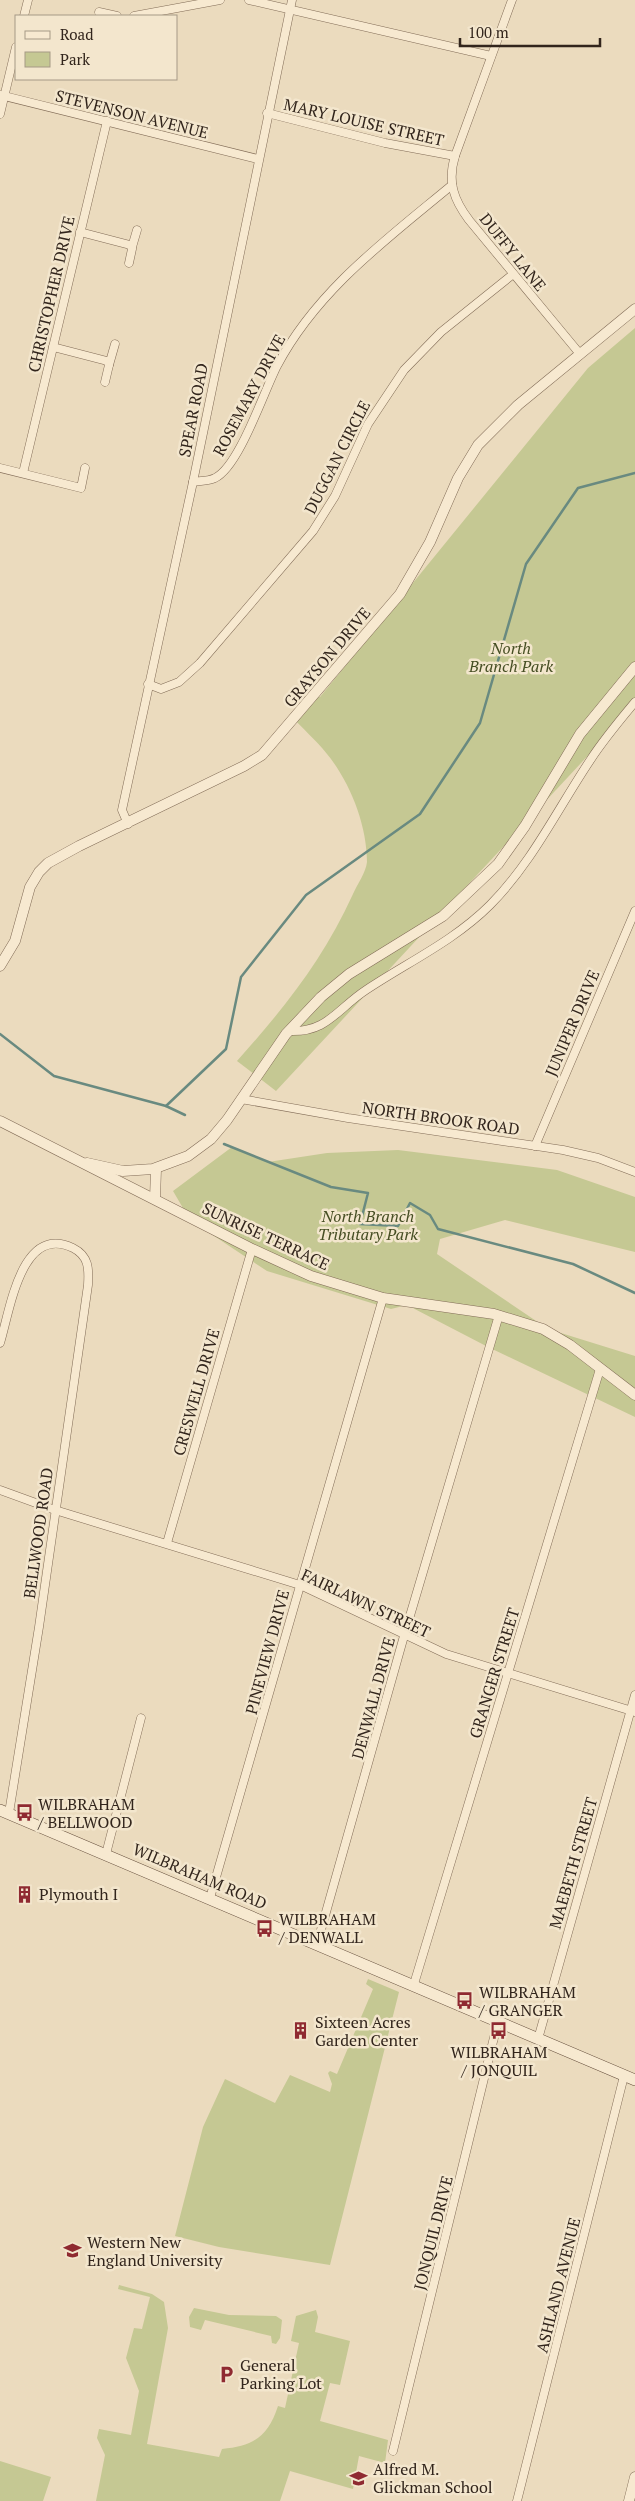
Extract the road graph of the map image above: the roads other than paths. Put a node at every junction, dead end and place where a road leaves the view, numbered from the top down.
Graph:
1 (28, 0) edge
2 (220, 0) edge
3 (249, 0) edge
4 (292, 0) edge
5 (512, 0) edge
6 (290, 9) junction
7 (99, 12) dead end
8 (24, 15) edge
9 (112, 15) edge
10 (139, 15) edge
11 (15, 50) edge
12 (491, 56) junction
13 (2, 96) edge
14 (267, 113) junction
15 (0, 114) edge
16 (106, 121) junction
17 (455, 156) junction
18 (258, 159) junction
19 (452, 184) junction
20 (137, 230) dead end
21 (80, 232) junction
22 (132, 247) junction
23 (129, 263) dead end
24 (512, 275) junction
25 (635, 309) edge
26 (114, 344) dead end
27 (53, 347) junction
28 (580, 354) junction
29 (109, 365) junction
30 (105, 382) dead end
31 (0, 468) edge
32 (85, 468) dead end
33 (23, 473) junction
34 (193, 482) junction
35 (635, 667) edge
36 (148, 684) junction
37 (635, 702) edge
38 (128, 824) junction
39 (635, 911) edge
40 (0, 966) edge
41 (289, 1031) junction
42 (241, 1099) junction
43 (0, 1121) edge
44 (535, 1146) junction
45 (87, 1163) junction
46 (156, 1169) junction
47 (635, 1172) edge
48 (155, 1199) junction
49 (252, 1248) junction
50 (383, 1298) junction
51 (499, 1315) junction
52 (0, 1343) edge
53 (600, 1369) junction
54 (635, 1395) edge
55 (0, 1490) edge
56 (55, 1510) junction
57 (166, 1543) junction
58 (300, 1585) junction
59 (404, 1636) junction
60 (508, 1673) junction
61 (635, 1695) edge
62 (633, 1711) edge
63 (141, 1718) dead end
64 (4, 1812) edge
65 (106, 1854) junction
66 (210, 1898) junction
67 (317, 1944) junction
68 (414, 1984) junction
69 (498, 2021) junction
70 (538, 2039) junction
71 (630, 2078) edge
72 (393, 2451) dead end
73 (635, 2477) edge
74 (517, 2501) edge
75 (629, 2501) edge

1 - 8 street
2 - 10 street
3 - 6 street
4 - 6 street, SPEAR ROAD
5 - 12 street
6 - 12 street
6 - 14 street, SPEAR ROAD
7 - 9 street
11 - 13 street
12 - 17 street
13 - 15 street
13 - 16 street, STEVENSON AVENUE
14 - 17 street, MARY LOUISE STREET
14 - 18 street, SPEAR ROAD
16 - 18 street, STEVENSON AVENUE
16 - 21 street, CHRISTOPHER DRIVE
17 - 19 street, DUFFY LANE
18 - 34 street, SPEAR ROAD
19 - 24 street, DUFFY LANE
19 - 34 street, ROSEMARY DRIVE
20 - 22 street
21 - 22 street
21 - 27 street, CHRISTOPHER DRIVE
22 - 23 street
24 - 28 street, DUFFY LANE
24 - 36 street, DUGGAN CIRCLE
25 - 28 street, GRAYSON DRIVE
26 - 29 street
27 - 29 street
27 - 33 street, CHRISTOPHER DRIVE
28 - 38 street, GRAYSON DRIVE
29 - 30 street
31 - 33 street
32 - 33 street
34 - 36 street, SPEAR ROAD
35 - 41 street
36 - 38 street, SPEAR ROAD
37 - 41 street
38 - 40 street, GRAYSON DRIVE
39 - 44 street, JUNIPER DRIVE
41 - 42 street
42 - 44 street, NORTH BROOK ROAD
42 - 46 street
43 - 45 street, SUNRISE TERRACE
44 - 47 street, NORTH BROOK ROAD
45 - 46 street
45 - 48 street, SUNRISE TERRACE
46 - 48 street
48 - 49 street, SUNRISE TERRACE
49 - 50 street, SUNRISE TERRACE
49 - 57 street, CRESWELL DRIVE
50 - 51 street, SUNRISE TERRACE
50 - 58 street, PINEVIEW DRIVE
51 - 53 street, SUNRISE TERRACE
51 - 59 street, DENWALL DRIVE
52 - 56 street, BELLWOOD ROAD
53 - 54 street, SUNRISE TERRACE
53 - 60 street, GRANGER STREET
55 - 56 street, FAIRLAWN STREET
56 - 57 street, FAIRLAWN STREET
56 - 64 street, BELLWOOD ROAD
57 - 58 street, FAIRLAWN STREET
58 - 59 street, FAIRLAWN STREET
58 - 66 street, PINEVIEW DRIVE
59 - 60 street, FAIRLAWN STREET
59 - 67 street, DENWALL DRIVE
60 - 62 street, FAIRLAWN STREET
60 - 68 street, GRANGER STREET
61 - 62 street, MAEBETH STREET
62 - 70 street, MAEBETH STREET
63 - 65 street
64 - 65 main road, WILBRAHAM ROAD
65 - 66 main road, WILBRAHAM ROAD
66 - 67 main road, WILBRAHAM ROAD
67 - 68 main road, WILBRAHAM ROAD
68 - 69 main road, WILBRAHAM ROAD
69 - 70 main road, WILBRAHAM ROAD
69 - 72 street, JONQUIL DRIVE
70 - 71 main road, WILBRAHAM ROAD
71 - 74 street, ASHLAND AVENUE
73 - 75 street

